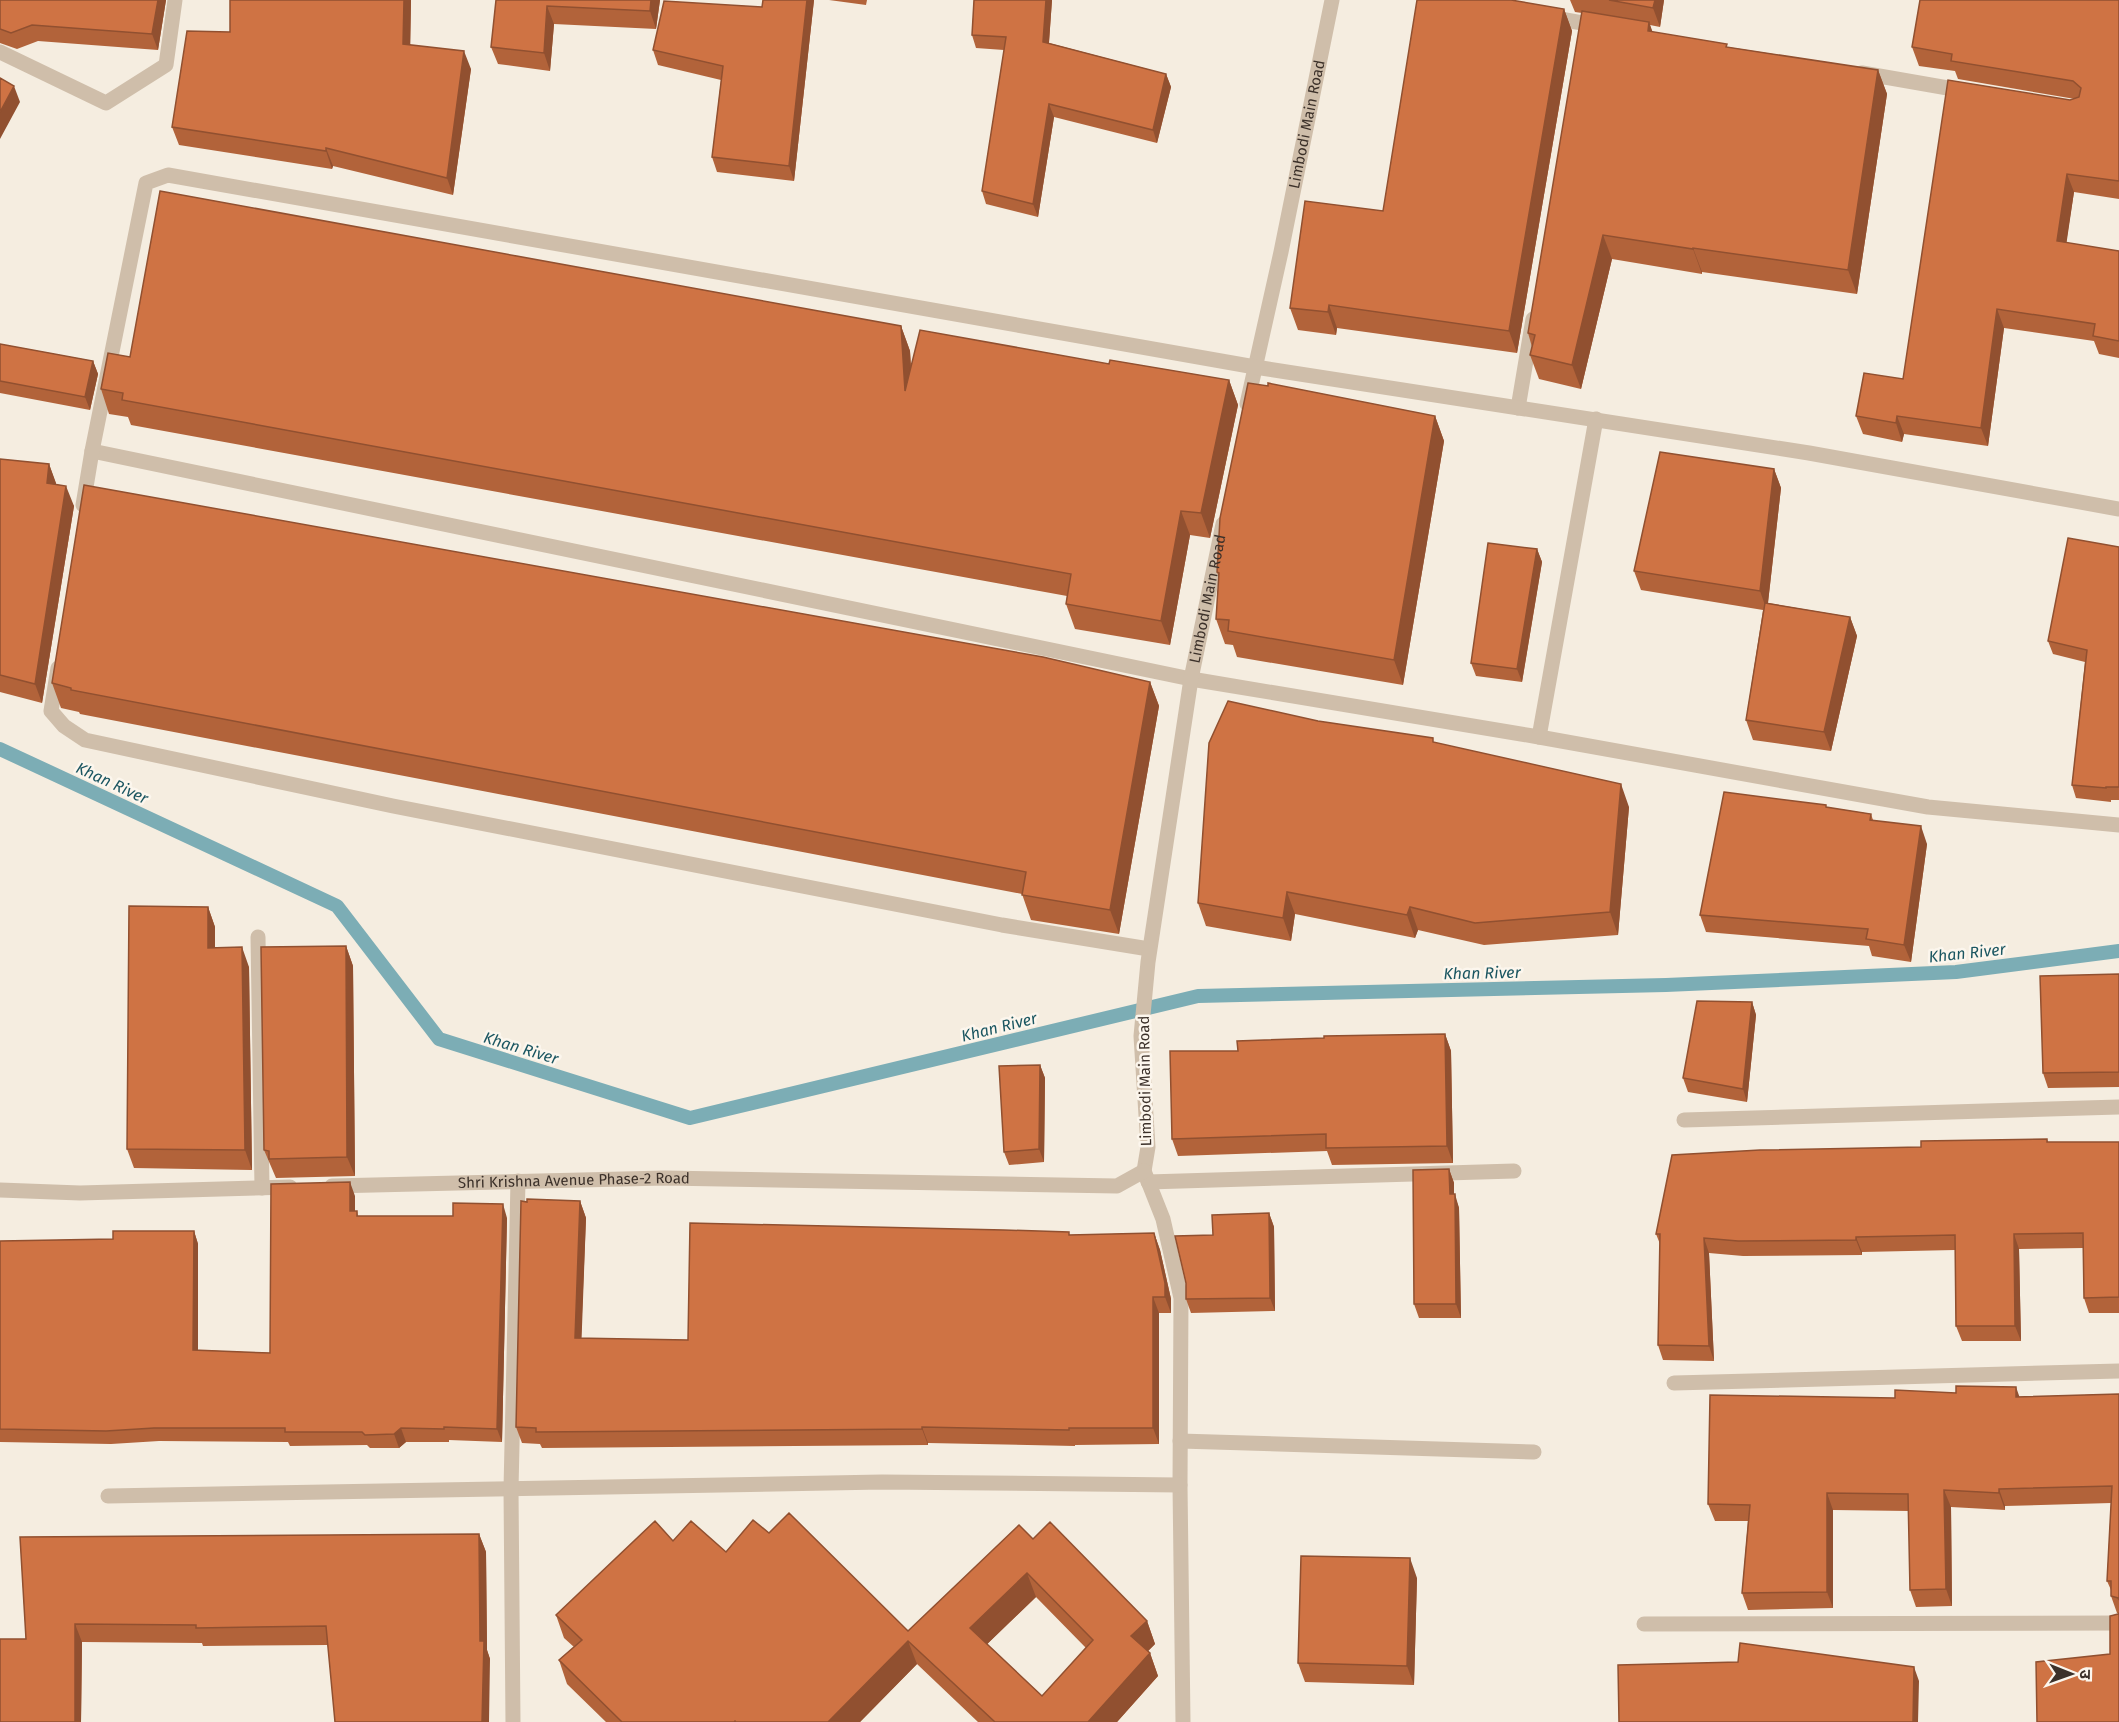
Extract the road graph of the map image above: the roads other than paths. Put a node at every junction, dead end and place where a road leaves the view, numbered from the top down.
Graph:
1 (175, 0) edge
2 (1332, 0) edge
3 (1538, 15) edge
4 (1618, 30) edge
5 (0, 52) edge
6 (1850, 71) edge
7 (1978, 93) edge
8 (1536, 303) edge
9 (1255, 367) junction
10 (1518, 408) junction
11 (1245, 413) edge
12 (1596, 419) junction
13 (92, 450) junction
14 (1226, 506) edge
15 (2119, 509) edge
16 (81, 522) edge
17 (60, 652) edge
18 (1191, 680) junction
19 (1539, 737) junction
20 (2119, 825) edge
21 (258, 937) dead end
22 (1148, 955) junction
23 (2119, 1107) edge
24 (1684, 1120) dead end
25 (1514, 1171) dead end
26 (1146, 1176) junction
27 (518, 1181) junction
28 (262, 1188) junction
29 (0, 1190) edge
30 (2119, 1371) edge
31 (1674, 1383) dead end
32 (1180, 1441) junction
33 (1534, 1452) dead end
34 (1180, 1485) junction
35 (511, 1489) junction
36 (108, 1496) dead end
37 (2119, 1623) edge
38 (1644, 1624) dead end
39 (513, 1722) edge
40 (1183, 1722) edge

1 - 5 street
2 - 9 street, Limbodi Main Road
3 - 4 street
6 - 7 street
8 - 10 street
9 - 10 street
9 - 11 street, Limbodi Main Road
9 - 13 street
10 - 12 street
12 - 15 street
12 - 19 street
13 - 16 street
13 - 18 street
14 - 18 street, Limbodi Main Road
17 - 22 street
18 - 19 street
18 - 22 street, Limbodi Main Road
19 - 20 street
21 - 28 street
22 - 26 street, Limbodi Main Road
23 - 24 street
25 - 26 street
26 - 27 street, Shri Krishna Avenue Phase-2 Road
26 - 32 street
27 - 28 street, Shri Krishna Avenue Phase-2 Road
27 - 35 street
28 - 29 street, Shri Krishna Avenue Phase-2 Road
30 - 31 street
32 - 33 street
32 - 34 street
34 - 35 street
34 - 40 street
35 - 36 street
35 - 39 street
37 - 38 street

